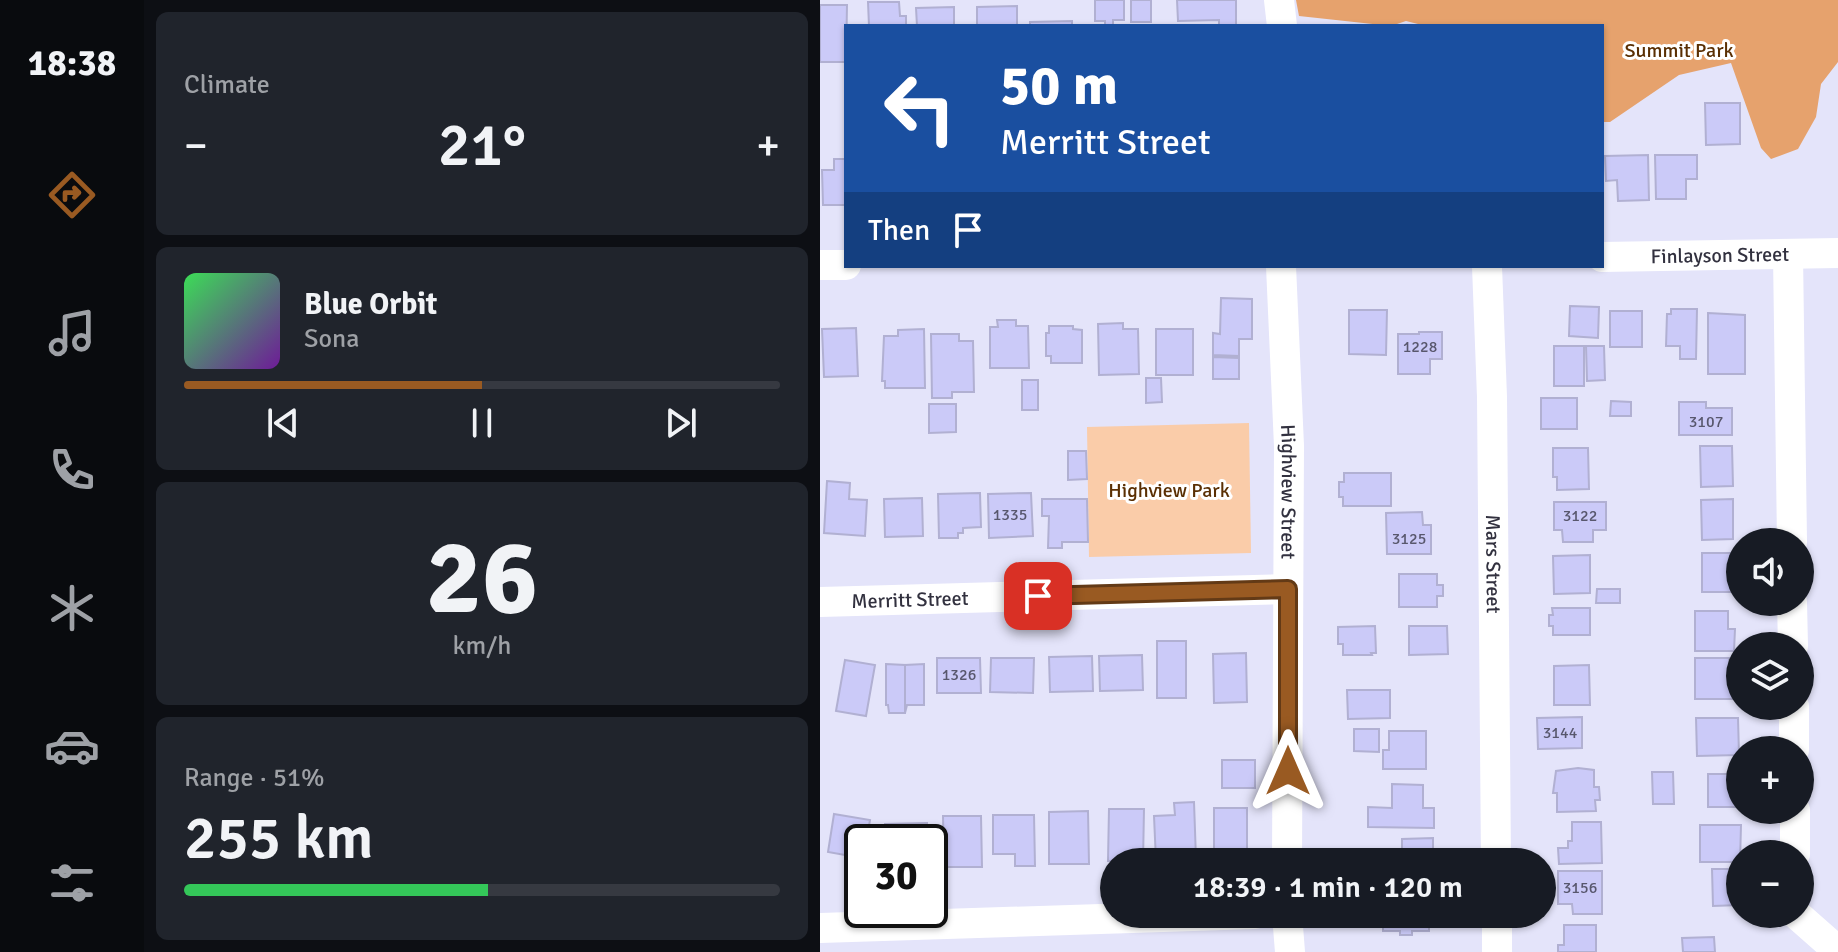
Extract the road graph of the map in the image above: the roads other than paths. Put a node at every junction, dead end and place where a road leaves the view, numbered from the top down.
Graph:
1 (1279, 0) edge
2 (1282, 24) edge
3 (1838, 253) edge
4 (1788, 254) junction
5 (1604, 257) edge
6 (820, 265) edge
7 (844, 265) edge
8 (1281, 268) edge
9 (1487, 268) edge
10 (1792, 528) edge
11 (1288, 589) junction
12 (820, 602) edge
13 (1287, 848) edge
14 (1496, 848) edge
15 (1100, 919) edge
16 (820, 928) edge
17 (1288, 928) edge
18 (1497, 928) edge
19 (1812, 928) edge
20 (1838, 951) edge
21 (1290, 952) edge
22 (1497, 952) edge

1 - 2 street
3 - 4 street, Finlayson Street
4 - 5 street, Finlayson Street
4 - 10 street
6 - 7 street
8 - 11 street, Highview Street
9 - 14 street, Mars Street
11 - 12 street, Merritt Street
11 - 13 street, Highview Street
15 - 16 street
17 - 21 street
18 - 22 street
19 - 20 street

